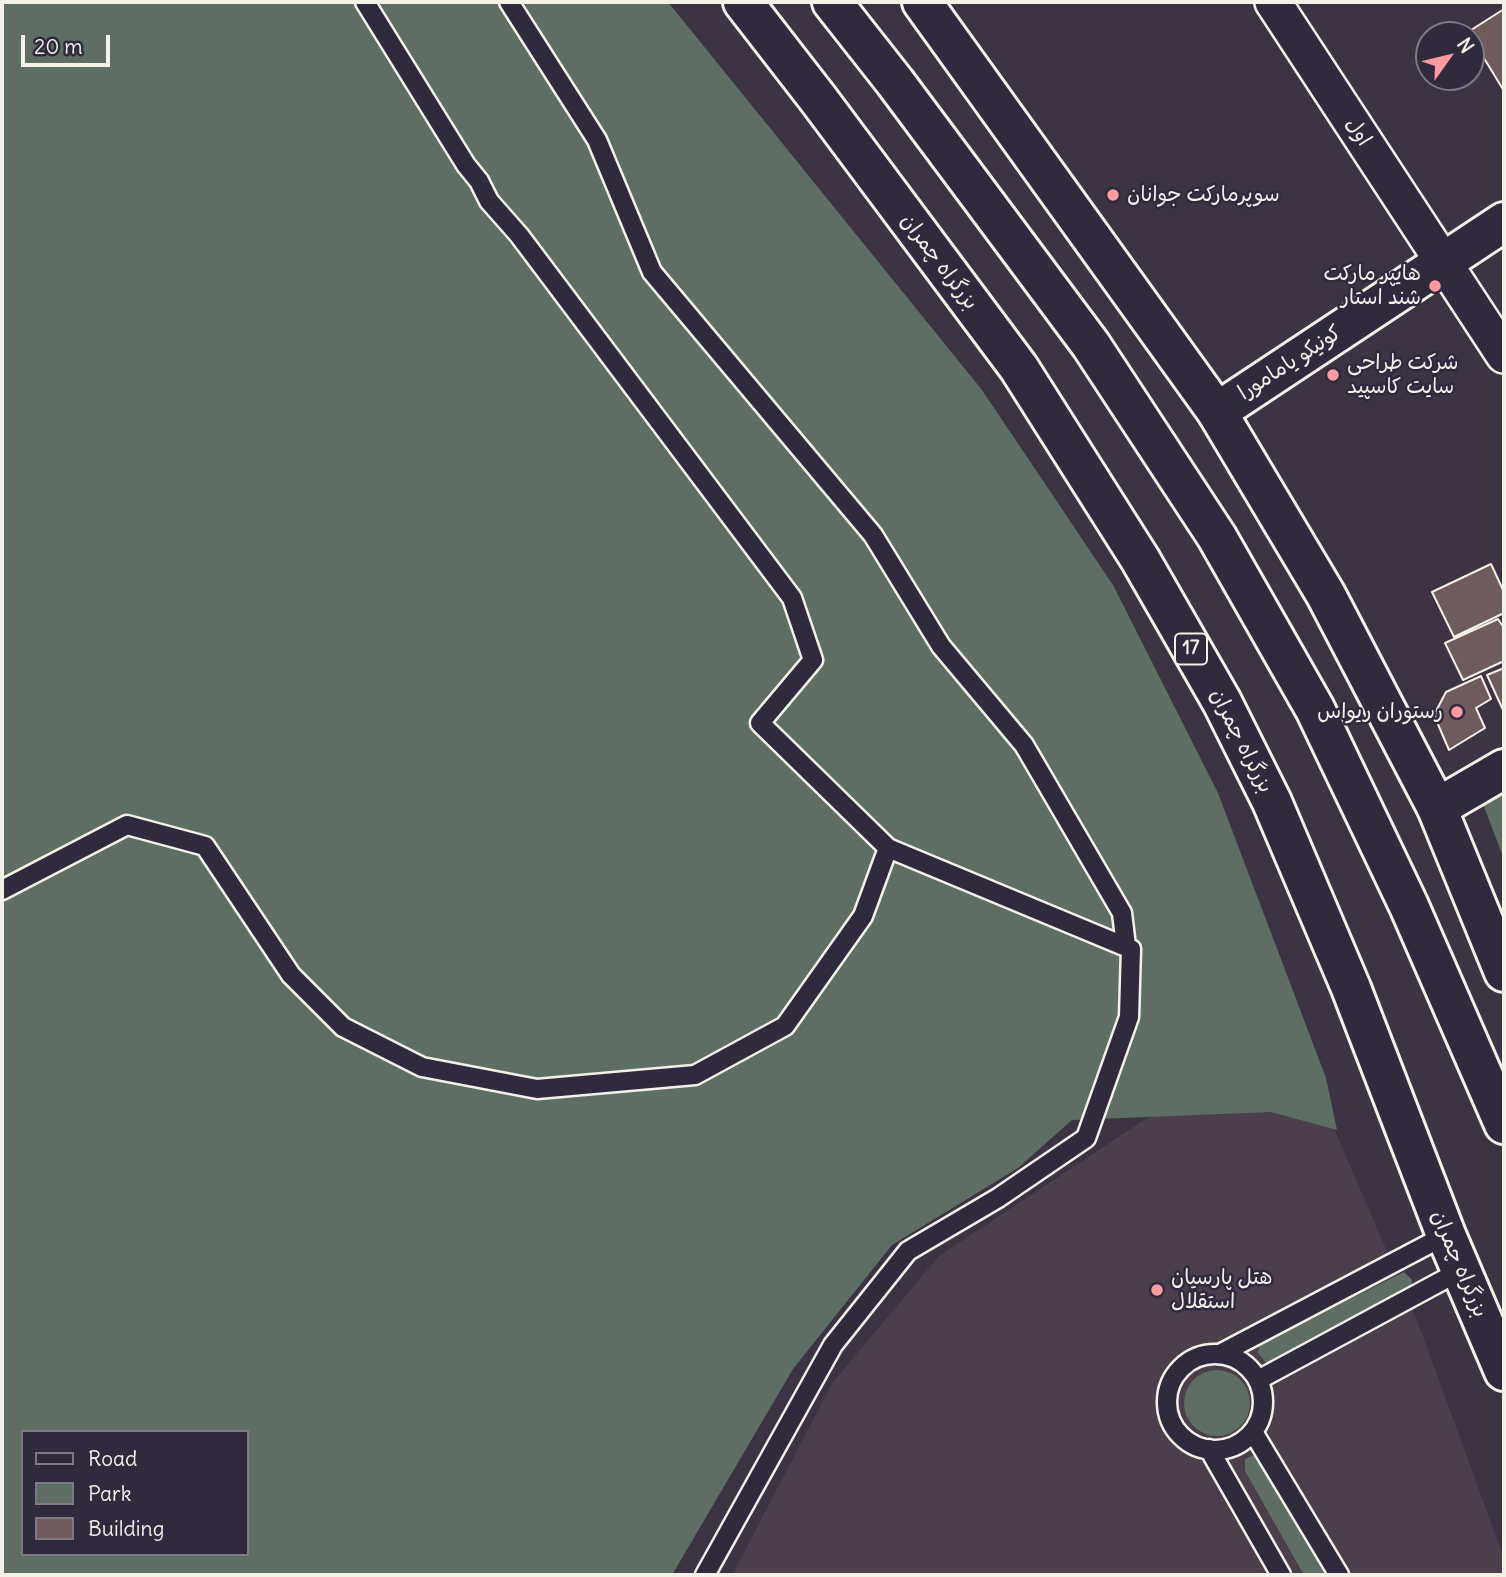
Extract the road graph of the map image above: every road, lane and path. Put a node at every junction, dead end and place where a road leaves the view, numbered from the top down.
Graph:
1 (365, 2) edge
2 (509, 2) edge
3 (743, 2) edge
4 (832, 2) edge
5 (854, 2) edge
6 (922, 2) edge
7 (1273, 2) edge
8 (895, 82) junction
9 (1504, 222) edge
10 (1443, 262) junction
11 (1504, 355) edge
12 (1217, 412) junction
13 (1504, 769) edge
14 (1437, 808) junction
15 (888, 848) junction
16 (2, 890) edge
17 (1126, 946) junction
18 (1504, 972) edge
19 (1504, 1124) edge
20 (1446, 1235) junction
21 (1460, 1271) junction
22 (1220, 1354) junction
23 (1500, 1361) edge
24 (1258, 1380) junction
25 (1504, 1393) edge
26 (1253, 1432) junction
27 (1209, 1450) junction
28 (705, 1575) edge
29 (1281, 1575) edge
30 (1339, 1575) edge

1 - 15 lane
2 - 17 lane
3 - 20 main road, بزرگراه چمران / 17
4 - 8 main road
5 - 8 main road
6 - 12 main road
7 - 10 street, اول
8 - 19 main road
9 - 10 main road, کونیکو یامامورا
10 - 11 street, اول
10 - 12 main road, کونیکو یامامورا
12 - 14 main road
13 - 14 main road
14 - 18 main road
15 - 16 lane
15 - 17 lane
17 - 28 lane
20 - 21 main road, بزرگراه چمران / 17
20 - 22 lane
21 - 23 main road, بزرگراه چمران / 17
21 - 24 lane
22 - 24 lane
22 - 27 lane
23 - 25 main road, بزرگراه چمران
24 - 26 lane
26 - 27 lane
26 - 30 lane
27 - 29 lane

